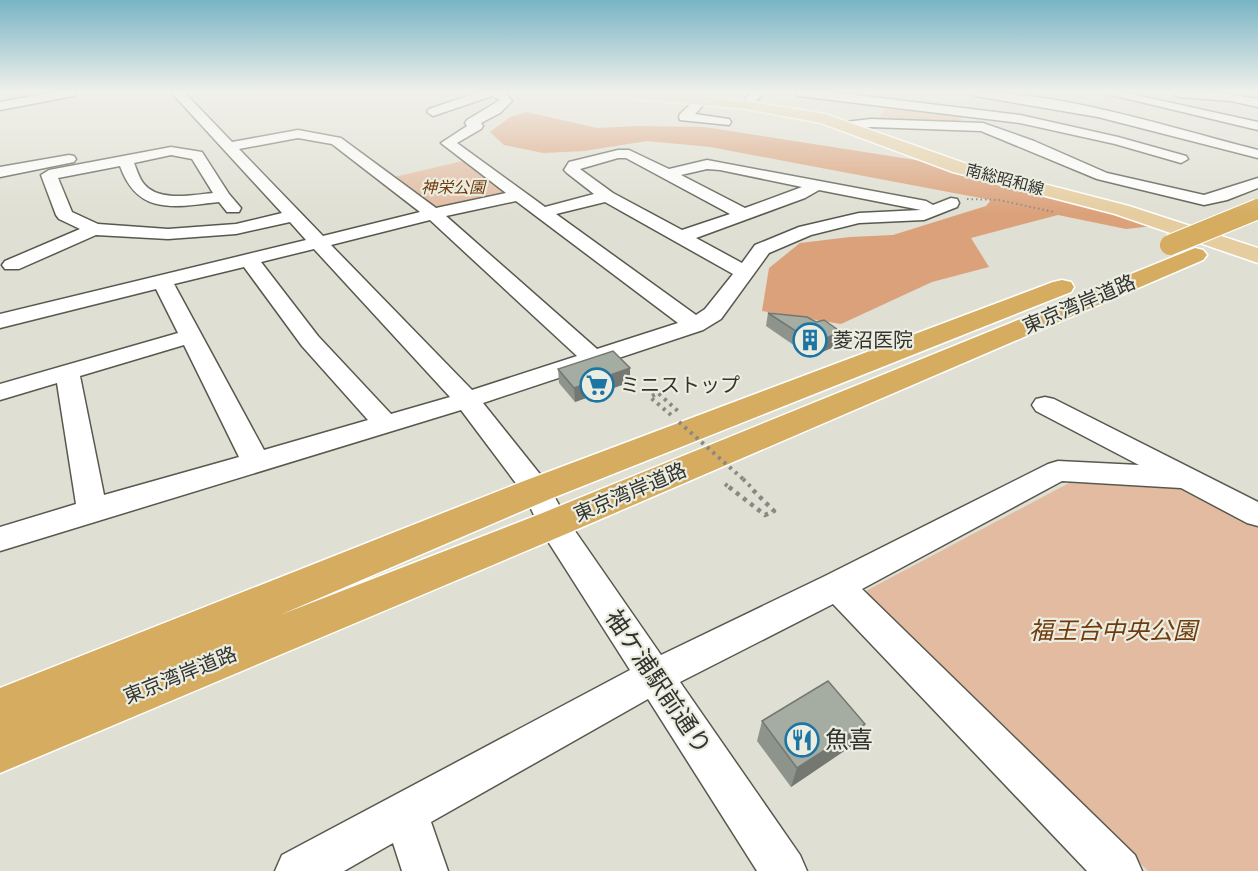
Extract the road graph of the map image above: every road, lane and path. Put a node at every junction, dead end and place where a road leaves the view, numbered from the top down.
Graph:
1 (215, 132) edge
2 (211, 133) edge
3 (464, 133) edge
4 (863, 133) edge
5 (998, 133) edge
6 (1083, 133) edge
7 (1177, 133) edge
8 (1226, 145) junction
9 (229, 147) junction
10 (1258, 154) edge
11 (1181, 159) junction
12 (125, 160) junction
13 (0, 172) edge
14 (669, 174) junction
15 (1114, 179) junction
16 (1258, 183) edge
17 (817, 184) junction
18 (520, 195) junction
19 (607, 196) junction
20 (223, 197) junction
21 (1204, 200) junction
22 (945, 206) junction
23 (1258, 209) edge
24 (544, 212) junction
25 (1055, 212) dead end
26 (433, 214) junction
27 (745, 215) junction
28 (294, 216) junction
29 (1258, 218) edge
30 (1258, 228) edge
31 (94, 229) junction
32 (236, 229) junction
33 (681, 237) junction
34 (319, 243) junction
35 (1183, 250) junction
36 (1258, 255) edge
37 (249, 259) junction
38 (5, 267) edge
39 (744, 272) junction
40 (162, 281) junction
41 (0, 321) edge
42 (695, 325) junction
43 (191, 336) junction
44 (593, 358) junction
45 (67, 373) junction
46 (0, 392) edge
47 (467, 400) junction
48 (1045, 405) dead end
49 (687, 418) dead end
50 (385, 423) junction
51 (256, 462) junction
52 (1186, 478) junction
53 (725, 484) dead end
54 (545, 507) junction
55 (92, 510) junction
56 (1258, 515) edge
57 (0, 540) edge
58 (837, 586) junction
59 (653, 677) junction
60 (0, 711) edge
61 (0, 748) edge
62 (406, 812) junction
63 (298, 871) edge
64 (425, 871) edge
65 (784, 871) edge
66 (1119, 871) edge

1 - 9 street, 袖ケ浦駅前通り
2 - 13 street
3 - 18 street
4 - 36 main road, 南総昭和線
5 - 15 street
6 - 11 street
7 - 8 street
8 - 10 street
8 - 11 street
9 - 26 street
9 - 28 street, 袖ケ浦駅前通り
11 - 15 street
12 - 20 street
12 - 20 street
12 - 31 street
14 - 17 street
14 - 19 street
14 - 27 street
15 - 21 street
16 - 21 street
17 - 22 street
17 - 27 street
18 - 24 street
18 - 26 street
19 - 24 street
19 - 33 street
20 - 32 street
21 - 29 street
22 - 25 path
22 - 39 street
23 - 35 highway, 東京湾岸道路, bridge
24 - 42 street
26 - 34 street
26 - 44 street
27 - 33 street
28 - 32 street
28 - 34 street, 袖ケ浦駅前通り
30 - 35 highway, 東京湾岸道路
31 - 32 street
31 - 38 street
33 - 39 street
34 - 37 street
34 - 47 street, 袖ケ浦駅前通り
35 - 54 highway, 東京湾岸道路
37 - 40 street
37 - 50 street
39 - 42 street
40 - 41 street
40 - 43 street
42 - 44 street
43 - 45 street
43 - 51 street
44 - 47 street
45 - 46 street
45 - 55 street
47 - 50 street
47 - 54 street, 袖ケ浦駅前通り
48 - 52 street
49 - 53 path, bridge
50 - 51 street
51 - 55 street
52 - 56 street
52 - 58 street
54 - 59 street, 袖ケ浦駅前通り
54 - 60 highway, 東京湾岸道路
54 - 61 highway, 東京湾岸道路
55 - 57 street
58 - 59 street
58 - 66 street
59 - 62 street
59 - 65 street, 袖ケ浦駅前通り
62 - 63 street
62 - 64 street

